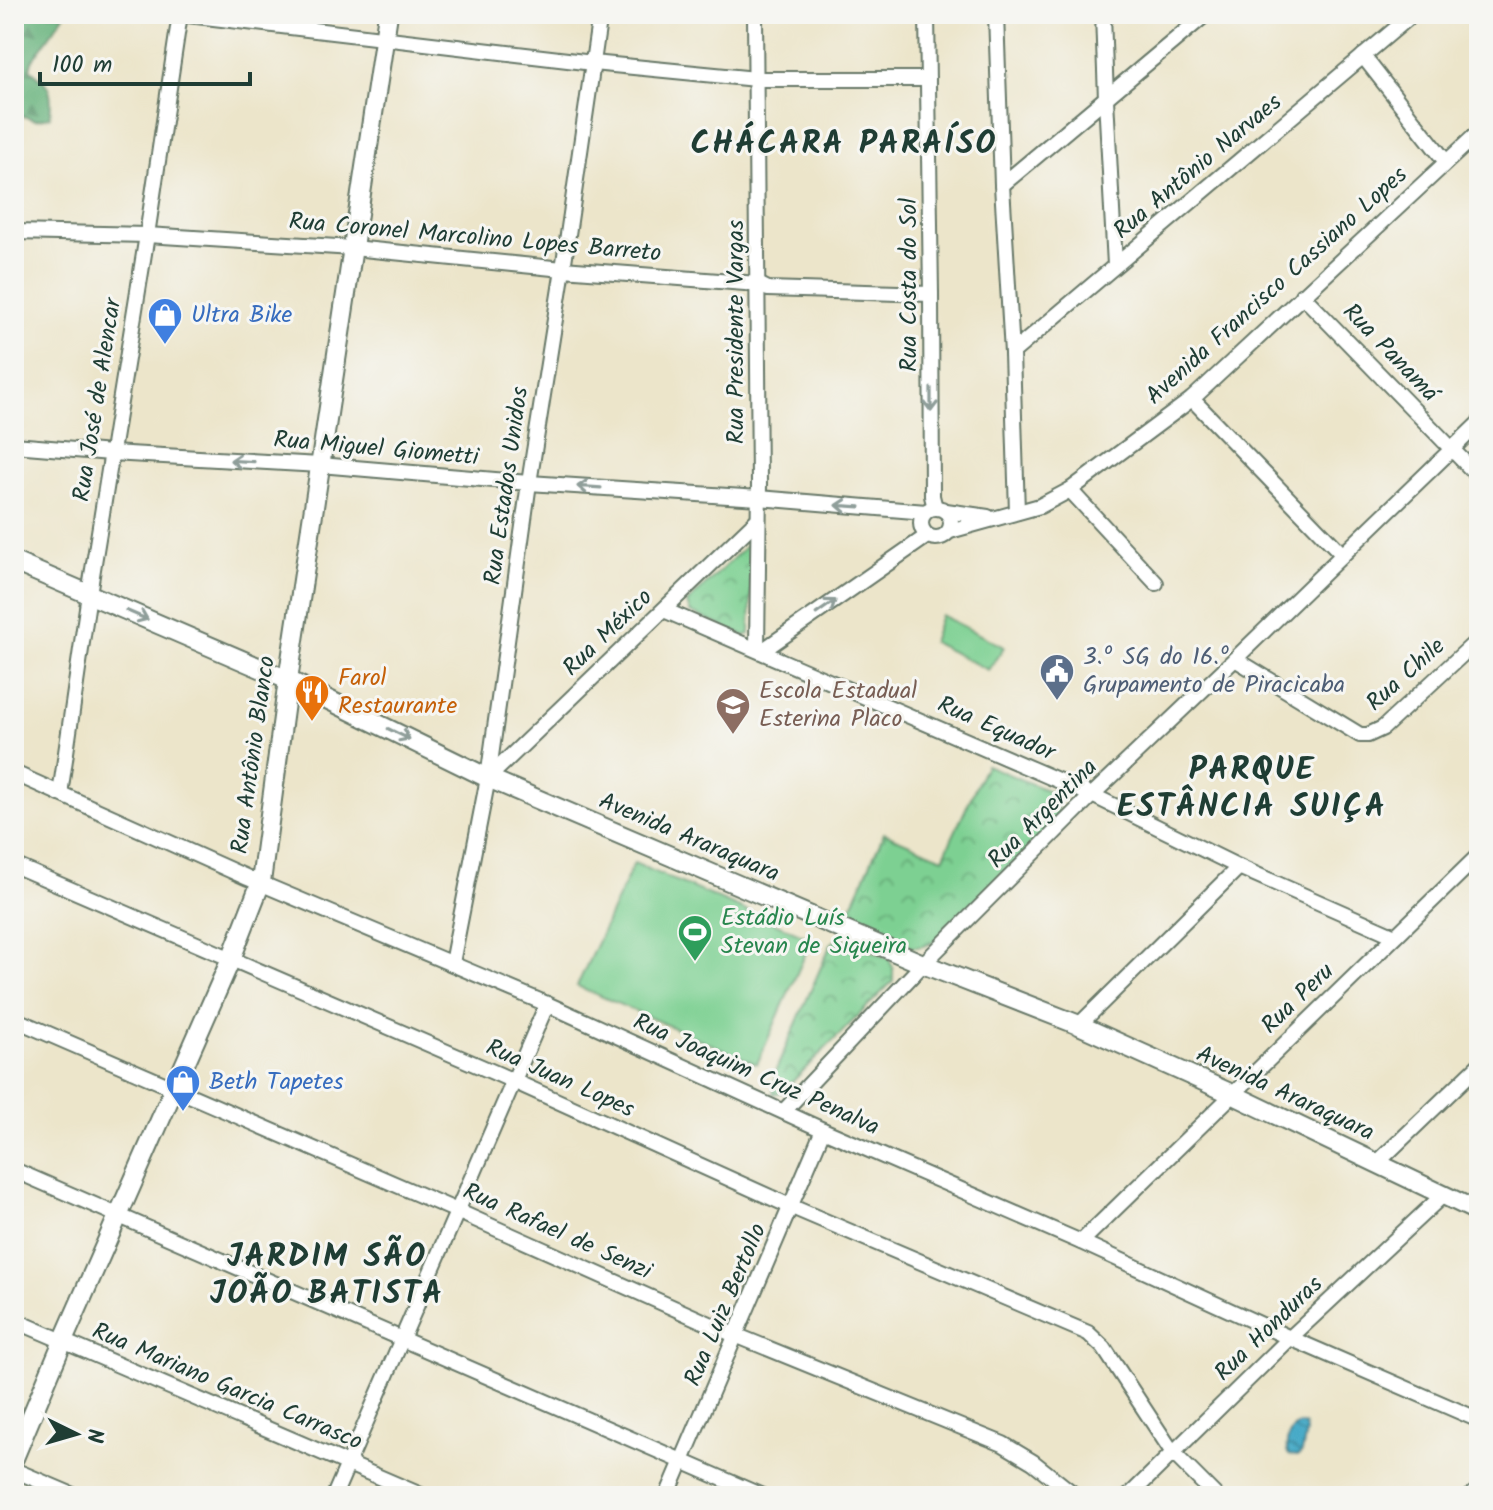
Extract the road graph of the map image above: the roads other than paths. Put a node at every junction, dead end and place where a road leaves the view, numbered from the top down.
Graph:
1 (180, 14) edge
2 (388, 14) edge
3 (600, 14) edge
4 (755, 14) edge
5 (927, 14) edge
6 (996, 14) edge
7 (1103, 14) edge
8 (1206, 14) edge
9 (1413, 14) edge
10 (384, 39) junction
11 (1363, 56) junction
12 (593, 63) junction
13 (756, 79) junction
14 (928, 79) junction
15 (1106, 99) junction
16 (1479, 132) edge
17 (1446, 162) junction
18 (1002, 185) junction
19 (14, 232) edge
20 (147, 235) junction
21 (353, 248) junction
22 (1115, 265) junction
23 (563, 269) junction
24 (758, 284) junction
25 (931, 294) junction
26 (1302, 295) junction
27 (1012, 353) junction
28 (1192, 399) junction
29 (1479, 423) edge
30 (14, 445) edge
31 (1452, 449) junction
32 (111, 453) junction
33 (320, 465) junction
34 (1479, 477) edge
35 (529, 483) junction
36 (1070, 490) junction
37 (759, 498) junction
38 (936, 510) junction
39 (1017, 512) junction
40 (992, 518) junction
41 (758, 519) junction
42 (950, 531) junction
43 (927, 536) junction
44 (1342, 554) junction
45 (14, 562) edge
46 (1156, 583) dead end
47 (89, 594) junction
48 (664, 610) junction
49 (1479, 639) edge
50 (759, 650) junction
51 (1235, 659) junction
52 (288, 680) junction
53 (14, 773) edge
54 (488, 778) junction
55 (60, 794) junction
56 (1092, 795) junction
57 (1479, 855) edge
58 (14, 865) edge
59 (1239, 867) junction
60 (261, 882) junction
61 (1395, 936) junction
62 (231, 959) junction
63 (452, 963) junction
64 (923, 964) junction
65 (547, 1004) junction
66 (14, 1019) edge
67 (1079, 1025) junction
68 (1479, 1065) edge
69 (512, 1081) junction
70 (174, 1088) junction
71 (1232, 1094) junction
72 (784, 1111) junction
73 (823, 1130) junction
74 (1377, 1163) junction
75 (14, 1170) edge
76 (1442, 1196) junction
77 (792, 1207) junction
78 (457, 1211) junction
79 (1479, 1212) edge
80 (118, 1215) junction
81 (1081, 1242) junction
82 (14, 1320) edge
83 (736, 1335) junction
84 (1290, 1338) junction
85 (401, 1339) junction
86 (63, 1341) junction
87 (1479, 1420) edge
88 (1173, 1453) junction
89 (14, 1458) edge
90 (682, 1462) junction
91 (348, 1463) junction
92 (14, 1470) edge
93 (1479, 1489) edge
94 (75, 1496) edge
95 (334, 1496) edge
96 (423, 1496) edge
97 (667, 1496) edge
98 (762, 1496) edge
99 (1076, 1496) edge
100 (1129, 1496) edge
101 (1216, 1496) edge
102 (1471, 1496) edge

1 - 10 street
1 - 20 street, Rua José de Alencar
2 - 10 street, Rua Antônio Blanco
3 - 12 street, Rua Estados Unidos
4 - 13 street, Rua Presidente Vargas
5 - 14 street, Rua Costa do Sol
6 - 18 street
7 - 15 street
8 - 15 street
9 - 11 street, Rua Antônio Narvaes
10 - 12 street
10 - 21 street, Rua Antônio Blanco
11 - 17 street
11 - 22 street, Rua Antônio Narvaes
12 - 13 street
12 - 23 street, Rua Estados Unidos
13 - 14 street
13 - 24 street, Rua Presidente Vargas
14 - 25 street, Rua Costa do Sol
15 - 18 street
15 - 22 street
16 - 17 street, Avenida Francisco Cassiano Lopes
17 - 26 street, Avenida Francisco Cassiano Lopes
18 - 27 street
19 - 20 street, Rua Coronel Marcolino Lopes Barreto
20 - 21 street, Rua Coronel Marcolino Lopes Barreto
20 - 32 street, Rua José de Alencar
21 - 23 street, Rua Coronel Marcolino Lopes Barreto
21 - 33 street, Rua Antônio Blanco
22 - 27 street, Rua Antônio Narvaes
23 - 24 street, Rua Coronel Marcolino Lopes Barreto
23 - 35 street, Rua Estados Unidos
24 - 25 street, Rua Coronel Marcolino Lopes Barreto
24 - 37 street, Rua Presidente Vargas
25 -> 38 street, Rua Costa do Sol
26 - 28 street, Avenida Francisco Cassiano Lopes
26 - 31 street, Rua Panamá
27 - 39 street
28 - 36 street, Avenida Francisco Cassiano Lopes
28 - 44 street
29 - 31 street, Rua Argentina
30 - 32 street, Rua Miguel Giometti
31 - 34 street, Rua Panamá
31 - 44 street, Rua Argentina
33 -> 32 street, Rua Miguel Giometti
32 - 47 street, Rua José de Alencar
33 - 35 street, Rua Miguel Giometti
33 - 52 street, Rua Antônio Blanco
37 -> 35 street, Rua Miguel Giometti
35 - 54 street, Rua Estados Unidos
36 - 39 street, Avenida Francisco Cassiano Lopes
36 - 46 street
38 -> 37 street, Rua Miguel Giometti
37 - 41 street, Rua Presidente Vargas
38 - 40 street, Rua Miguel Giometti
38 - 42 street
38 - 43 street
39 - 40 street, Rua Miguel Giometti
40 - 42 street, Rua Miguel Giometti
41 - 48 street, Rua México
41 - 50 street, Rua Presidente Vargas
42 - 43 street
50 -> 43 street
44 - 51 street, Rua Argentina
45 - 47 street, Avenida Araraquara
47 -> 52 street, Avenida Araraquara
47 - 55 street, Rua José de Alencar
48 - 50 street, Rua Equador
48 - 54 street, Rua México
49 - 51 street, Rua Chile
50 - 56 street, Rua Equador
51 - 56 street, Rua Argentina
52 -> 54 street, Avenida Araraquara
52 - 60 street, Rua Antônio Blanco
53 - 55 street, Rua Joaquim Cruz Penalva
54 - 63 street, Rua Estados Unidos
54 - 64 street, Avenida Araraquara
55 - 60 street, Rua Joaquim Cruz Penalva
56 - 59 street, Rua Equador
56 - 64 street, Rua Argentina
57 - 61 street, Rua Peru
58 - 62 street, Rua Juan Lopes
59 - 61 street, Rua Equador
59 - 67 street
60 - 62 street, Rua Antônio Blanco
60 - 63 street, Rua Joaquim Cruz Penalva
61 - 71 street, Rua Peru
62 - 69 street, Rua Juan Lopes
62 - 70 street, Rua Antônio Blanco
63 - 65 street, Rua Joaquim Cruz Penalva
64 - 67 street, Avenida Araraquara
64 - 72 street, Rua Argentina
65 - 69 street
65 - 72 street, Rua Joaquim Cruz Penalva
66 - 70 street, Rua Rafael de Senzi
67 - 71 street, Avenida Araraquara
68 - 74 street
69 - 77 street, Rua Juan Lopes
69 - 78 street
70 - 78 street, Rua Rafael de Senzi
70 - 80 street, Rua Antônio Blanco
71 - 74 street, Avenida Araraquara
71 - 81 street, Rua Peru
72 - 73 street, Rua Joaquim Cruz Penalva
73 - 77 street, Rua Luiz Bertollo
73 - 81 street, Rua Joaquim Cruz Penalva
74 - 76 street, Avenida Araraquara
75 - 80 street
76 - 79 street, Avenida Araraquara
76 - 84 street, Rua Honduras
77 - 83 street, Rua Luiz Bertollo
77 - 88 street, Rua Juan Lopes
78 - 83 street, Rua Rafael de Senzi
78 - 85 street
80 - 85 street
80 - 86 street, Rua Antônio Blanco
81 - 84 street, Rua Joaquim Cruz Penalva
82 - 86 street, Rua Mariano Garcia Carrasco
83 - 90 street, Rua Luiz Bertollo
83 - 99 street, Rua Rafael de Senzi
84 - 87 street, Rua Joaquim Cruz Penalva
84 - 88 street, Rua Honduras
85 - 90 street
85 - 91 street
86 - 89 street, Rua Antônio Blanco
86 - 91 street, Rua Mariano Garcia Carrasco
88 - 100 street, Rua Honduras
88 - 101 street
90 - 97 street, Rua Luiz Bertollo
90 - 98 street
91 - 95 street
91 - 96 street, Rua Mariano Garcia Carrasco
92 - 94 street
93 - 102 street

